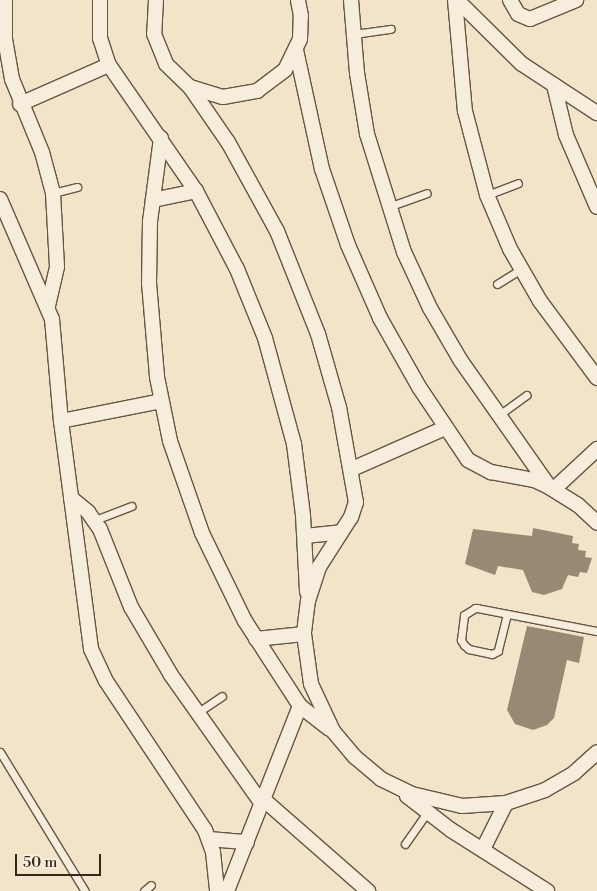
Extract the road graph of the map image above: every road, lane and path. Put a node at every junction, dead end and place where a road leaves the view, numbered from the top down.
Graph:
1 (5, 0) edge
2 (100, 0) edge
3 (156, 0) edge
4 (298, 0) edge
5 (351, 0) edge
6 (456, 0) edge
7 (510, 0) edge
8 (576, 0) edge
9 (561, 3) edge
10 (391, 29) dead end
11 (354, 34) junction
12 (296, 50) junction
13 (109, 65) junction
14 (554, 85) junction
15 (190, 87) junction
16 (20, 104) junction
17 (597, 112) edge
18 (161, 138) junction
19 (518, 183) dead end
20 (77, 187) dead end
21 (196, 191) junction
22 (427, 192) dead end
23 (53, 193) junction
24 (487, 195) junction
25 (0, 199) edge
26 (153, 200) junction
27 (387, 207) junction
28 (597, 207) edge
29 (521, 270) junction
30 (497, 284) dead end
31 (48, 306) junction
32 (597, 378) edge
33 (527, 395) dead end
34 (161, 401) junction
35 (499, 416) junction
36 (61, 421) junction
37 (445, 428) junction
38 (597, 449) edge
39 (352, 469) junction
40 (552, 488) junction
41 (71, 498) junction
42 (132, 506) dead end
43 (95, 520) junction
44 (597, 524) edge
45 (341, 532) junction
46 (305, 536) junction
47 (308, 600) junction
48 (507, 614) junction
49 (597, 631) edge
50 (304, 634) junction
51 (256, 639) junction
52 (222, 696) dead end
53 (300, 706) junction
54 (197, 713) junction
55 (333, 731) junction
56 (0, 752) edge
57 (597, 752) edge
58 (396, 787) junction
59 (263, 802) junction
60 (506, 803) junction
61 (427, 813) junction
62 (209, 839) junction
63 (247, 842) junction
64 (405, 844) dead end
65 (482, 848) junction
66 (151, 885) dead end
67 (84, 891) edge
68 (144, 891) edge
69 (217, 891) edge
70 (228, 891) edge
71 (368, 891) edge
72 (547, 891) edge

1 - 16 street
2 - 13 street
3 - 15 street
4 - 12 street
5 - 11 street
6 - 14 street
6 - 24 street
7 - 9 street
8 - 9 street
10 - 11 lane
11 - 27 street
12 - 15 street
12 - 37 street
13 - 16 street
13 - 18 street
14 - 17 street
14 - 28 street
15 - 39 street
16 - 23 street
18 - 21 street
18 - 26 street
19 - 24 lane
20 - 23 lane
21 - 26 street
21 - 46 street
22 - 27 lane
23 - 31 street
24 - 29 street
25 - 31 street
26 - 34 street
27 - 35 street
29 - 30 lane
29 - 32 street
31 - 36 street
33 - 35 lane
34 - 36 street
34 - 51 street
35 - 40 street
36 - 41 street
37 - 39 street
37 - 40 street
38 - 40 street
39 - 45 street
40 - 44 street
41 - 43 street
41 - 62 street
42 - 43 lane
43 - 54 street
45 - 46 street
45 - 47 street
46 - 47 street
47 - 50 street
48 - 48 lane
48 - 49 lane
50 - 51 street
50 - 55 street
51 - 53 street
52 - 54 lane
53 - 55 street
53 - 59 street
54 - 59 street
55 - 58 street
56 - 67 lane
57 - 60 street
58 - 60 street
58 - 61 street
59 - 63 street
59 - 71 street
60 - 65 street
61 - 64 lane
61 - 65 street
62 - 63 street
62 - 69 street
63 - 70 street
65 - 72 street
66 - 68 lane

